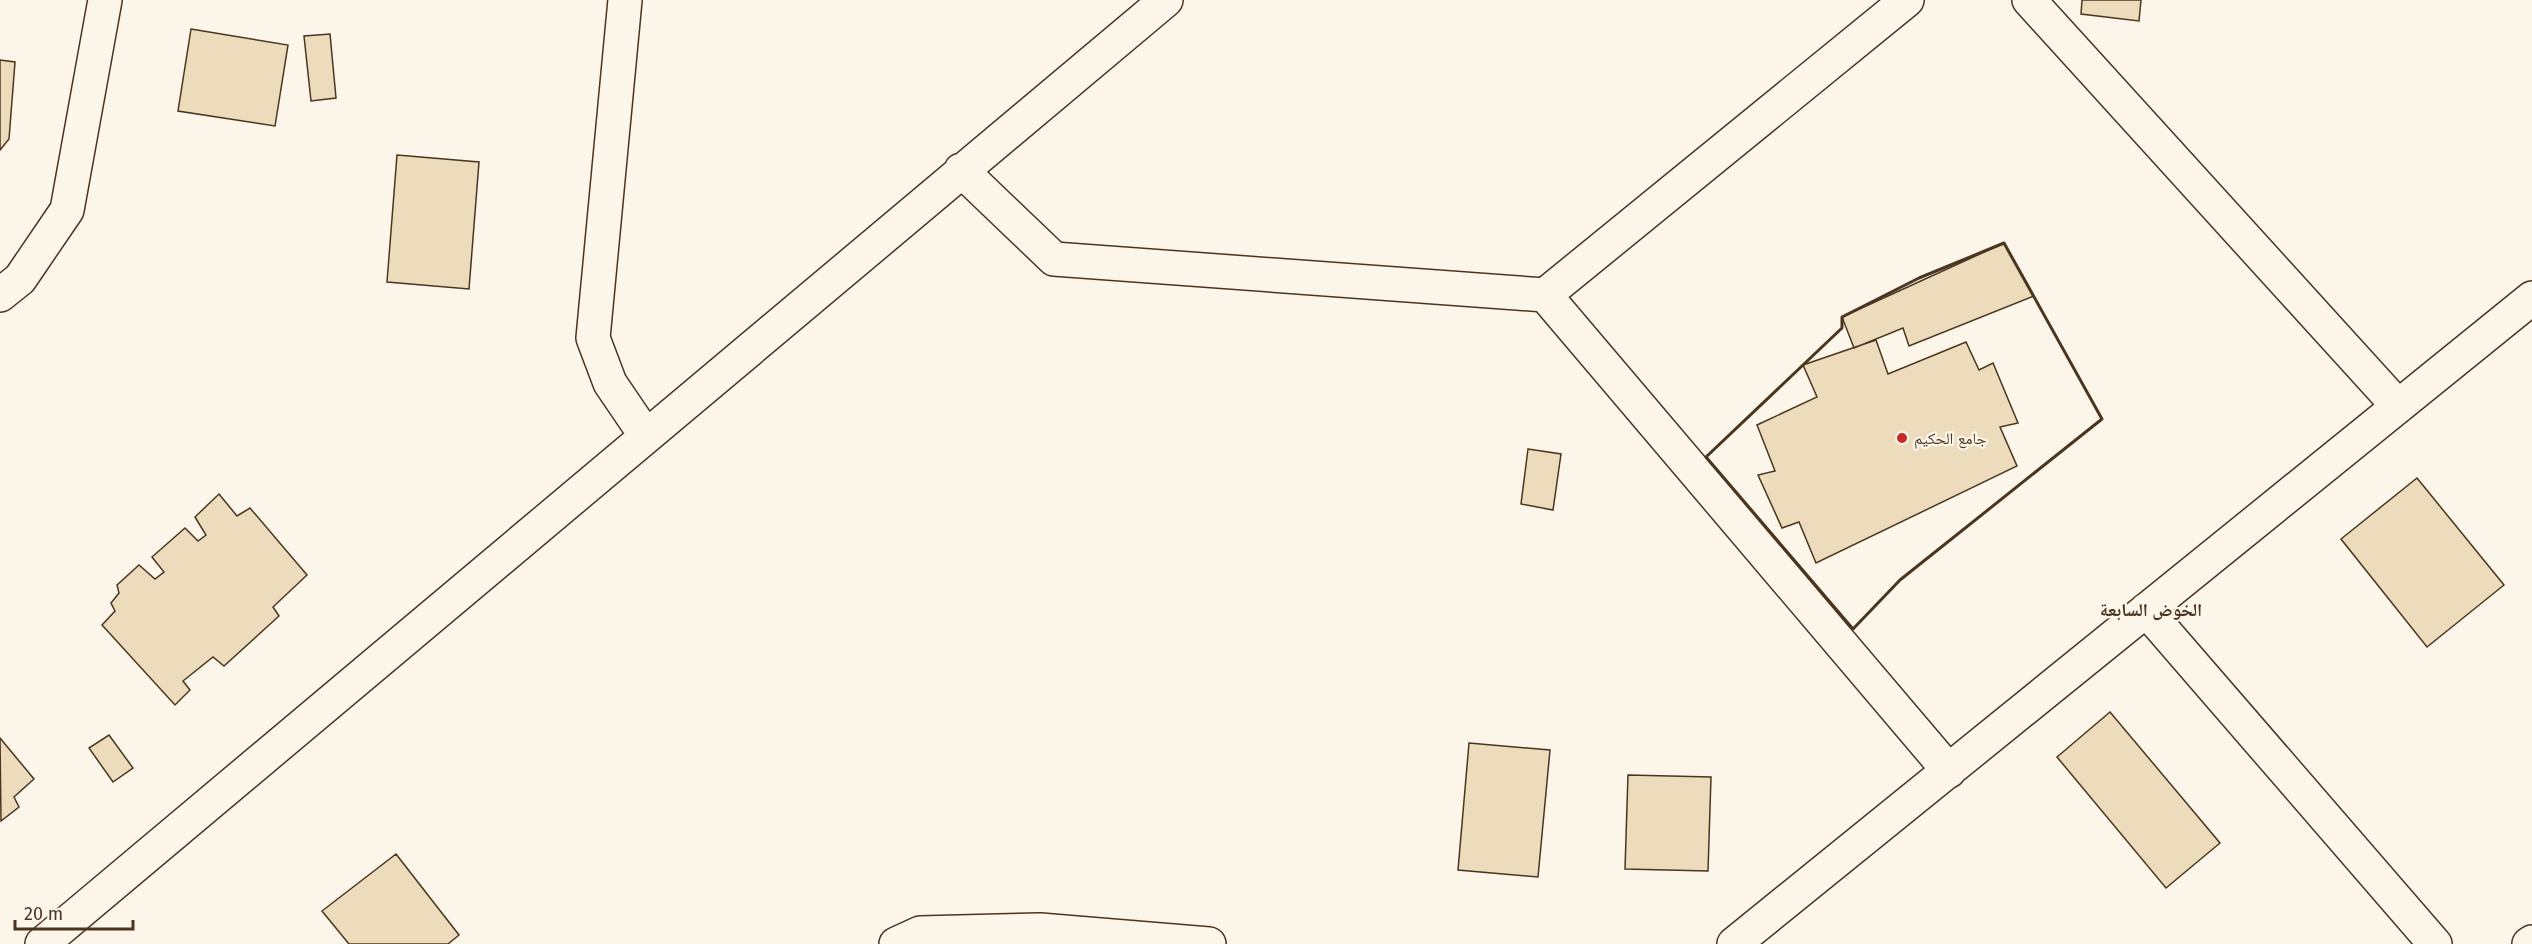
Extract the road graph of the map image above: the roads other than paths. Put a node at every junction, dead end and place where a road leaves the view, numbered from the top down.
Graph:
1 (105, 0) edge
2 (625, 0) edge
3 (1166, 0) edge
4 (1907, 0) edge
5 (2029, 0) edge
6 (962, 170) junction
7 (0, 295) edge
8 (1545, 295) junction
9 (2532, 298) edge
10 (2398, 406) junction
11 (646, 436) junction
12 (2146, 610) junction
13 (1949, 771) junction
14 (60, 938) edge
15 (897, 944) edge
16 (1209, 944) edge
17 (1734, 944) edge
18 (2435, 944) edge

1 - 7 street
2 - 11 street
3 - 6 street
4 - 8 street
5 - 10 street
6 - 8 street
6 - 11 street
8 - 13 street
9 - 10 street
10 - 12 street
11 - 14 street
12 - 13 street
12 - 18 street
13 - 17 street
15 - 16 street

